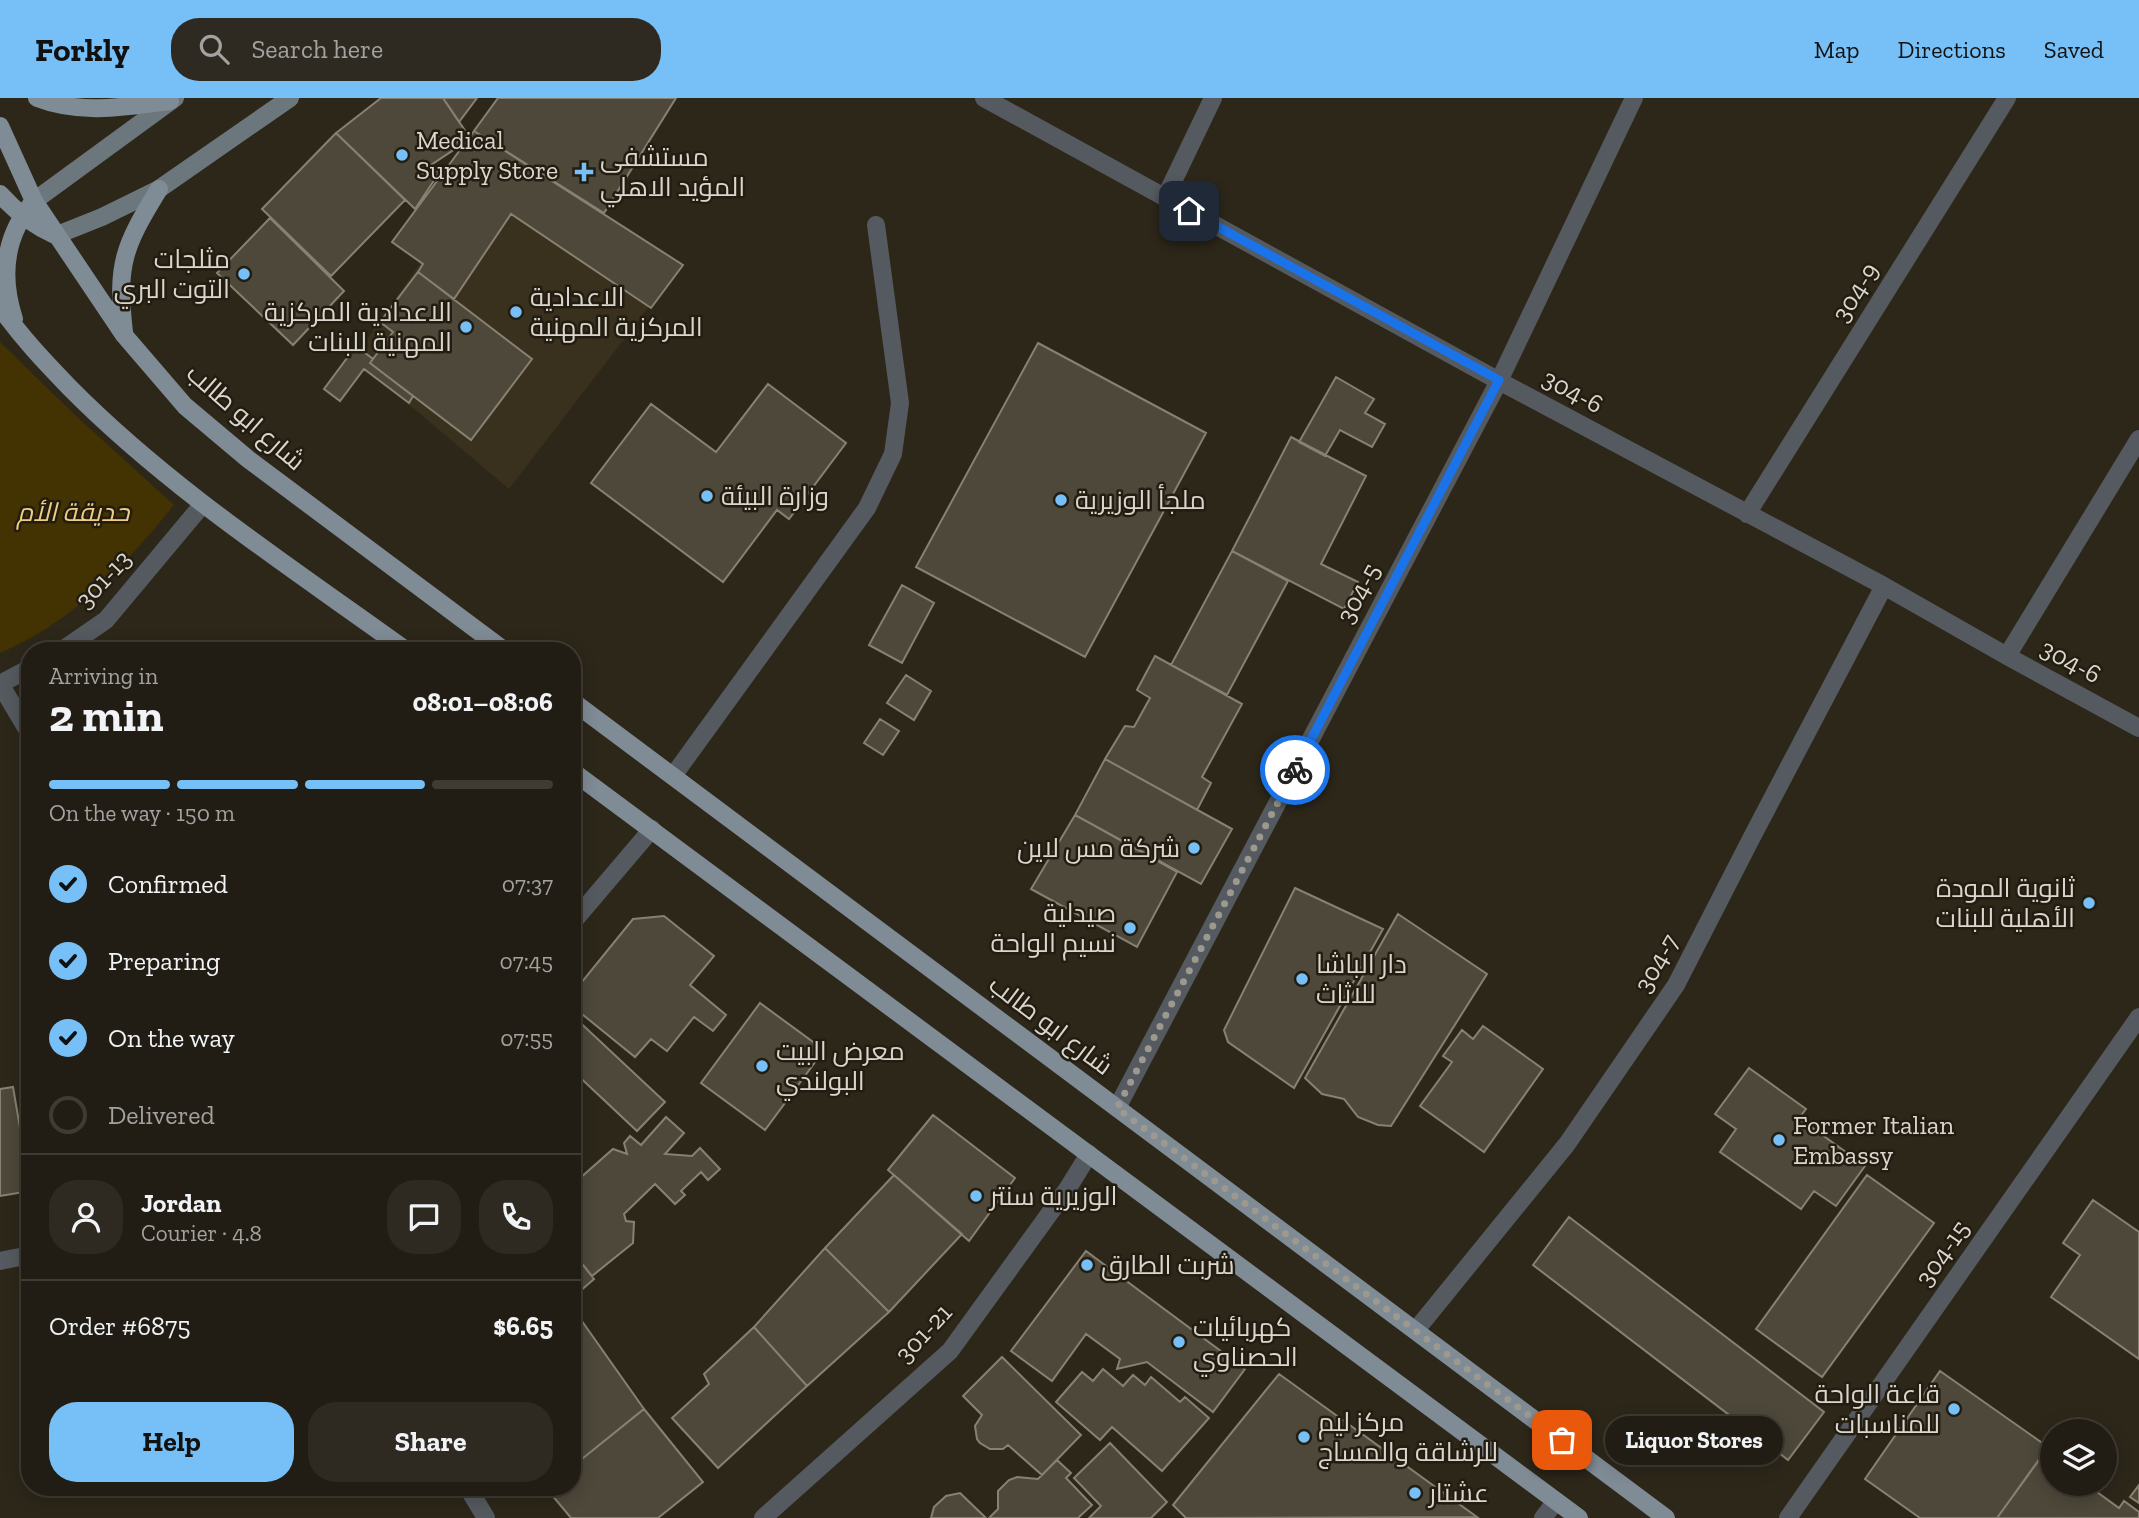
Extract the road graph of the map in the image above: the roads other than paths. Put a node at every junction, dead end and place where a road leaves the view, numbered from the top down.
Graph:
1 (37, 98) edge
2 (290, 98) edge
3 (984, 98) edge
4 (1213, 98) edge
5 (1634, 98) edge
6 (2007, 98) edge
7 (172, 100) edge
8 (0, 126) edge
9 (159, 189) junction
10 (0, 194) edge
11 (1165, 198) junction
12 (34, 201) junction
13 (21, 216) junction
14 (876, 225) dead end
15 (57, 235) junction
16 (0, 307) edge
17 (124, 335) junction
18 (20, 337) junction
19 (1499, 380) junction
20 (2139, 439) edge
21 (203, 504) junction
22 (1747, 514) junction
23 (1884, 586) junction
24 (74, 642) edge
25 (395, 642) edge
26 (493, 642) edge
27 (2007, 656) junction
28 (21, 673) edge
29 (0, 684) edge
30 (581, 708) edge
31 (21, 719) edge
32 (2139, 728) edge
33 (673, 776) junction
34 (581, 778) edge
35 (652, 829) junction
36 (581, 912) edge
37 (2139, 1017) edge
38 (1117, 1108) junction
39 (1089, 1154) junction
40 (21, 1257) edge
41 (0, 1261) edge
42 (1416, 1330) junction
43 (473, 1496) edge
44 (1556, 1501) junction
45 (486, 1518) edge
46 (763, 1518) edge
47 (1543, 1518) edge
48 (1579, 1518) edge
49 (1665, 1518) edge
50 (1788, 1518) edge

1 - 7 main road
2 - 9 street
3 - 11 street, 304-6
4 - 11 street
5 - 19 street, 304-5
6 - 22 street, 304-9
7 - 12 street
8 - 12 main road, شارع ابو طالب
9 - 15 street
9 - 17 main road
10 - 13 main road
11 - 19 street, 304-6
12 - 13 main road
12 - 15 main road, شارع ابو طالب
13 - 15 main road
13 - 18 main road
14 - 33 street
15 - 17 main road, شارع ابو طالب
16 - 18 main road
17 - 26 main road, شارع ابو طالب
18 - 21 main road
19 - 22 street, 304-6
19 - 38 street, 304-5
20 - 27 street
21 - 24 street, 301-13
21 - 25 main road
22 - 23 street, 304-6
23 - 27 street, 304-6
23 - 42 street, 304-7
27 - 32 street, 304-6
28 - 29 street
29 - 31 street
30 - 33 main road, شارع ابو طالب
33 - 38 main road, شارع ابو طالب
34 - 35 main road
35 - 36 street
35 - 39 main road
37 - 50 street, 304-15
38 - 42 main road, شارع ابو طالب
39 - 44 main road
39 - 46 street, 301-21
40 - 41 street
42 - 49 main road, شارع ابو طالب
43 - 45 street
44 - 47 street
44 - 48 main road

